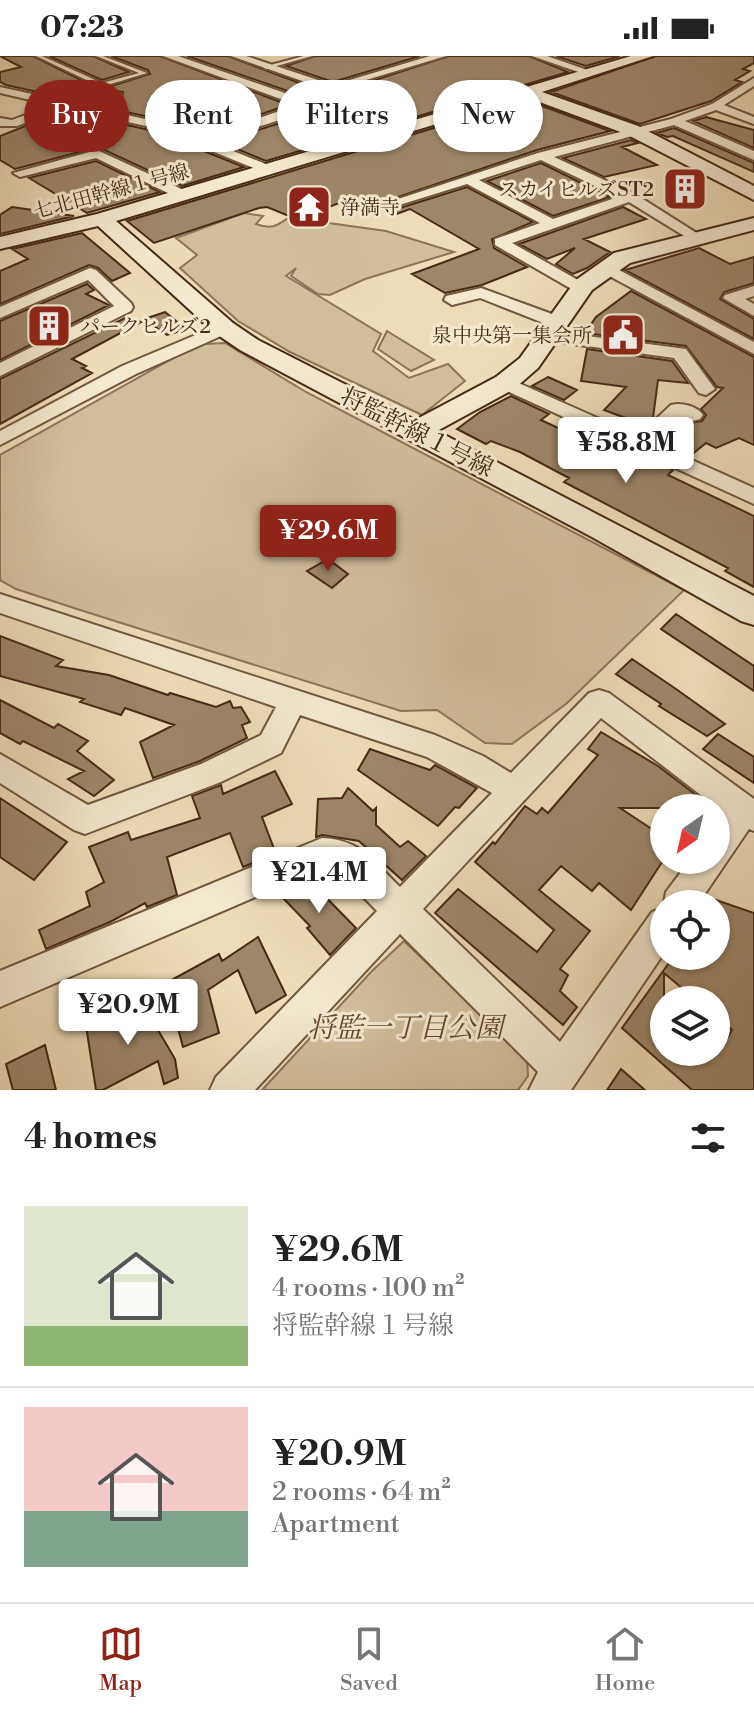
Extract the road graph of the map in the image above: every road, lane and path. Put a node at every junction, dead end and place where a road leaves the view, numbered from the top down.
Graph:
1 (38, 56) edge
2 (98, 56) edge
3 (168, 56) edge
4 (236, 56) edge
5 (310, 56) edge
6 (441, 56) edge
7 (537, 56) edge
8 (646, 56) edge
9 (266, 67) junction
10 (591, 73) junction
11 (91, 80) edge
12 (116, 80) edge
13 (307, 80) edge
14 (356, 80) edge
15 (754, 81) edge
16 (543, 87) edge
17 (0, 90) edge
18 (277, 94) edge
19 (24, 95) edge
20 (543, 97) edge
21 (24, 100) edge
22 (13, 105) dead end
23 (716, 106) junction
24 (24, 120) edge
25 (433, 120) edge
26 (675, 121) junction
27 (754, 121) edge
28 (0, 122) edge
29 (632, 130) junction
30 (224, 152) edge
31 (542, 156) junction
32 (754, 156) edge
33 (268, 170) junction
34 (20, 173) dead end
35 (469, 180) junction
36 (754, 194) edge
37 (183, 195) junction
38 (630, 197) junction
39 (396, 202) dead end
40 (102, 219) junction
41 (550, 223) junction
42 (754, 224) edge
43 (699, 239) junction
44 (0, 243) edge
45 (608, 269) junction
46 (581, 288) junction
47 (754, 291) edge
48 (452, 300) dead end
49 (754, 311) edge
50 (0, 313) edge
51 (224, 328) junction
52 (553, 329) junction
53 (754, 349) edge
54 (0, 370) edge
55 (505, 383) junction
56 (706, 389) dead end
57 (693, 415) dead end
58 (415, 431) junction
59 (0, 439) edge
60 (640, 445) junction
61 (754, 497) edge
62 (0, 603) edge
63 (754, 612) edge
64 (293, 702) junction
65 (0, 767) edge
66 (514, 791) junction
67 (749, 813) edge
68 (730, 834) edge
69 (400, 910) junction
70 (650, 944) edge
71 (0, 989) edge
72 (555, 1080) edge
73 (229, 1090) edge

1 - 11 lane
2 - 12 lane
3 - 18 street
4 - 9 street
5 - 9 lane
6 - 14 street
7 - 10 street
8 - 10 street, 七北田幹線１号線
9 - 13 street
10 - 16 street, 七北田幹線１号線
15 - 23 street
17 - 19 street
20 - 29 street
21 - 22 street
23 - 26 street
23 - 27 street
24 - 28 street
25 - 33 street, 七北田幹線１号線
26 - 29 street
26 - 32 street
29 - 31 street
29 - 36 street
30 - 33 street
31 - 35 street
31 - 38 street
33 - 37 street, 七北田幹線１号線
34 - 37 street
35 - 39 street
35 - 41 street
37 - 40 street, 七北田幹線１号線
38 - 41 street
38 - 43 street
40 - 44 street, 七北田幹線１号線
40 - 51 street, 将監幹線１号線
41 - 46 street
42 - 43 street
43 - 45 street
45 - 46 street
45 - 53 street
46 - 52 street
47 - 49 street
48 - 52 street
50 - 54 street
51 - 58 street, 将監幹線１号線
51 - 59 street
52 - 55 street
52 - 56 street
55 - 58 street
55 - 60 street
57 - 60 street
58 - 63 street, 将監幹線１号線
60 - 61 street
62 - 64 street
64 - 65 street
64 - 66 street
66 - 67 street
66 - 69 street
67 - 68 street
69 - 71 street
69 - 72 street
69 - 73 street
70 - 72 street

